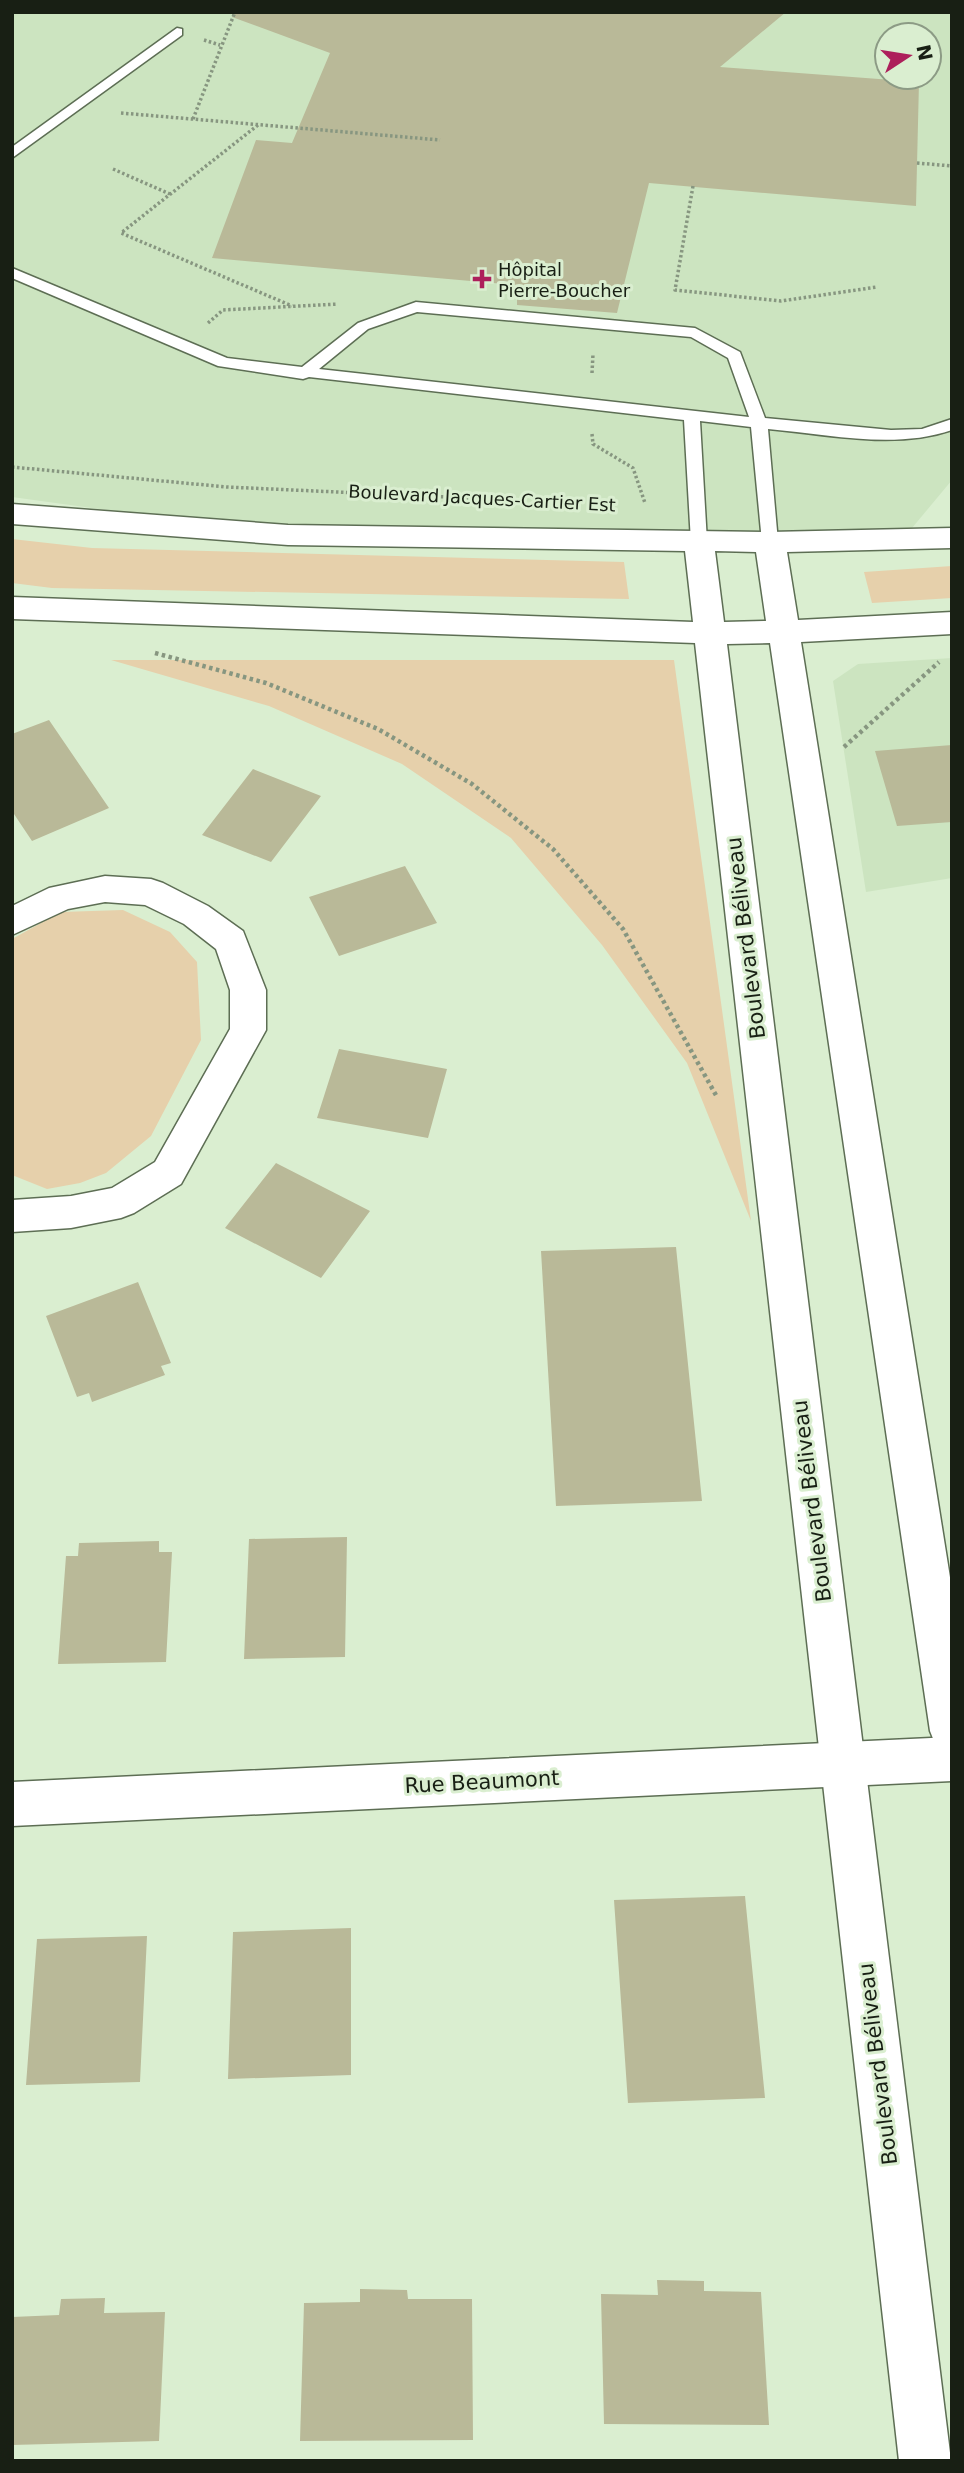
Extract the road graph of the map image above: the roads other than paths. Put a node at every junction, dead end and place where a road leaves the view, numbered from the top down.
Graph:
1 (177, 32) dead end
2 (12, 154) edge
3 (12, 272) edge
4 (303, 374) junction
5 (692, 416) junction
6 (759, 424) junction
7 (952, 425) edge
8 (12, 514) edge
9 (952, 538) edge
10 (699, 542) junction
11 (770, 542) junction
12 (12, 608) edge
13 (952, 623) edge
14 (784, 632) junction
15 (710, 633) junction
16 (12, 922) edge
17 (12, 1216) edge
18 (952, 1731) edge
19 (952, 1759) edge
20 (843, 1766) junction
21 (12, 1804) edge
22 (925, 2461) edge

1 - 2 lane
3 - 4 lane
4 - 5 lane
4 - 6 lane
5 - 6 lane
5 - 10 lane
6 - 7 lane
6 - 11 lane
8 - 10 street, Boulevard Jacques-Cartier Est
9 - 11 street, Boulevard Jacques-Cartier Est
10 - 11 street, Boulevard Jacques-Cartier Est
10 - 15 street, Boulevard Béliveau
11 - 14 street
12 - 15 street
13 - 14 street
14 - 15 street
14 - 18 street
15 - 20 street, Boulevard Béliveau
16 - 17 street
19 - 20 street, Rue Beaumont
20 - 21 street, Rue Beaumont
20 - 22 street, Boulevard Béliveau

